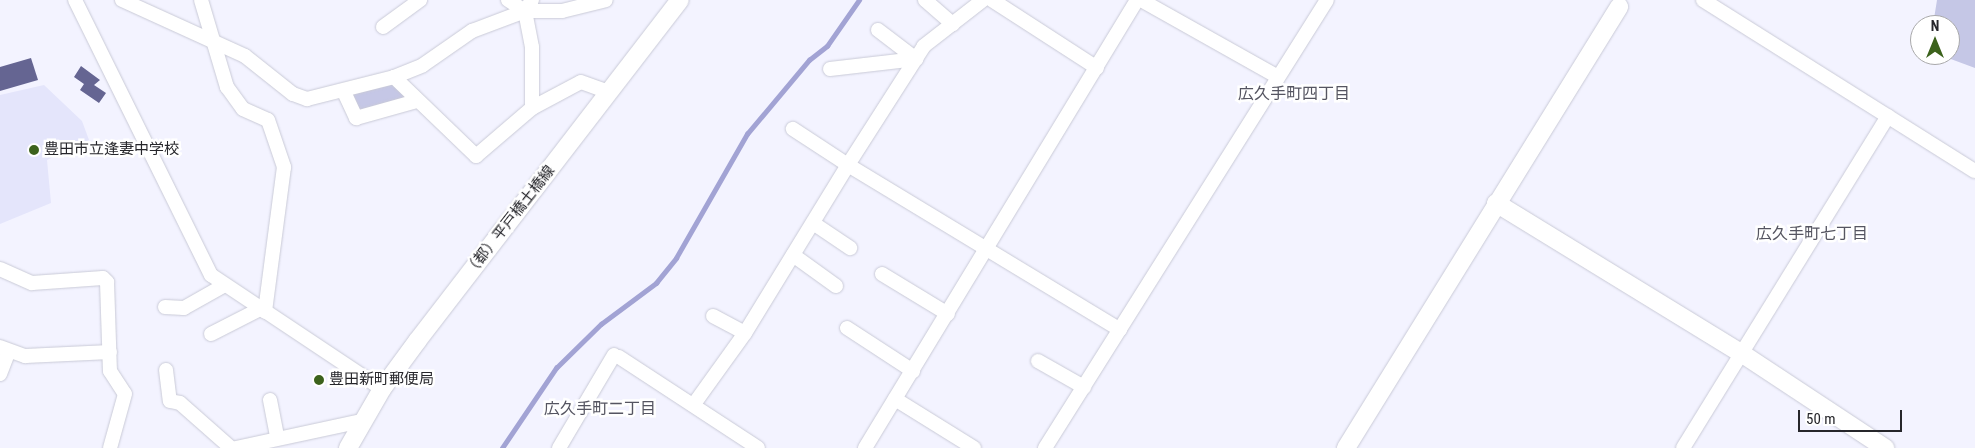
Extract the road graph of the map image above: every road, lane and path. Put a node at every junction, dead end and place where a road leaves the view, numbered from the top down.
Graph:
1 (75, 0) edge
2 (122, 0) edge
3 (201, 0) edge
4 (420, 0) edge
5 (508, 0) edge
6 (606, 0) edge
7 (680, 0) edge
8 (925, 0) edge
9 (992, 0) edge
10 (1137, 0) edge
11 (1141, 0) edge
12 (1327, 0) edge
13 (1703, 0) edge
14 (975, 2) edge
15 (529, 6) edge
16 (1618, 7) dead end
17 (953, 24) junction
18 (383, 28) dead end
19 (878, 30) dead end
20 (215, 39) junction
21 (916, 60) junction
22 (1097, 68) junction
23 (830, 69) dead end
24 (394, 77) junction
25 (1278, 77) junction
26 (344, 92) junction
27 (608, 92) junction
28 (417, 101) junction
29 (532, 108) junction
30 (1888, 116) junction
31 (793, 129) dead end
32 (848, 165) junction
33 (1975, 171) edge
34 (1496, 204) junction
35 (812, 223) junction
36 (850, 248) dead end
37 (989, 248) junction
38 (793, 255) junction
39 (0, 269) edge
40 (882, 274) dead end
41 (223, 286) junction
42 (836, 286) dead end
43 (165, 307) dead end
44 (262, 311) junction
45 (948, 314) junction
46 (714, 316) dead end
47 (847, 328) dead end
48 (1120, 330) junction
49 (745, 333) junction
50 (211, 334) dead end
51 (4, 349) edge
52 (110, 352) junction
53 (1742, 353) junction
54 (1038, 361) dead end
55 (166, 370) dead end
56 (913, 370) junction
57 (0, 374) edge
58 (1084, 387) junction
59 (382, 389) junction
60 (895, 399) junction
61 (270, 400) dead end
62 (694, 404) junction
63 (362, 420) junction
64 (278, 437) junction
65 (110, 448) edge
66 (231, 448) edge
67 (236, 448) edge
68 (348, 448) edge
69 (559, 448) edge
70 (758, 448) edge
71 (865, 448) edge
72 (974, 448) edge
73 (1045, 448) edge
74 (1346, 448) edge
75 (1683, 448) edge
76 (1885, 448) edge

1 - 41 street
2 - 20 street
3 - 20 street
4 - 18 street
5 - 15 street
6 - 15 street
7 - 27 street, （都）平戸橋土橋線
8 - 17 street
9 - 22 street
10 - 22 street
11 - 25 street
12 - 25 street
13 - 30 street
14 - 17 street
15 - 24 street
15 - 29 street
16 - 34 street
17 - 21 street
19 - 21 street
20 - 26 street
20 - 44 street
21 - 23 street
21 - 32 street
22 - 37 street
24 - 26 street
24 - 28 street
25 - 48 street
26 - 28 street
27 - 29 street
27 - 59 street, （都）平戸橋土橋線
28 - 29 street
30 - 33 street
30 - 53 street
31 - 32 street
32 - 35 street
32 - 37 street
34 - 53 street
34 - 74 street
35 - 36 street
35 - 38 street
37 - 45 street
37 - 48 street
38 - 42 street
38 - 49 street
39 - 52 street
40 - 45 street
41 - 43 street
41 - 44 street
44 - 50 street
44 - 59 street
45 - 56 street
46 - 49 street
47 - 56 street
48 - 58 street
49 - 62 street
51 - 52 street
51 - 57 street
52 - 65 street
53 - 75 street
53 - 76 street
54 - 58 street
55 - 66 street
56 - 60 street
58 - 73 street
59 - 63 street, （都）平戸橋土橋線
60 - 71 street
60 - 72 street
61 - 64 street
62 - 69 street
62 - 70 street
63 - 64 street
63 - 68 street, （都）平戸橋土橋線
64 - 67 street

